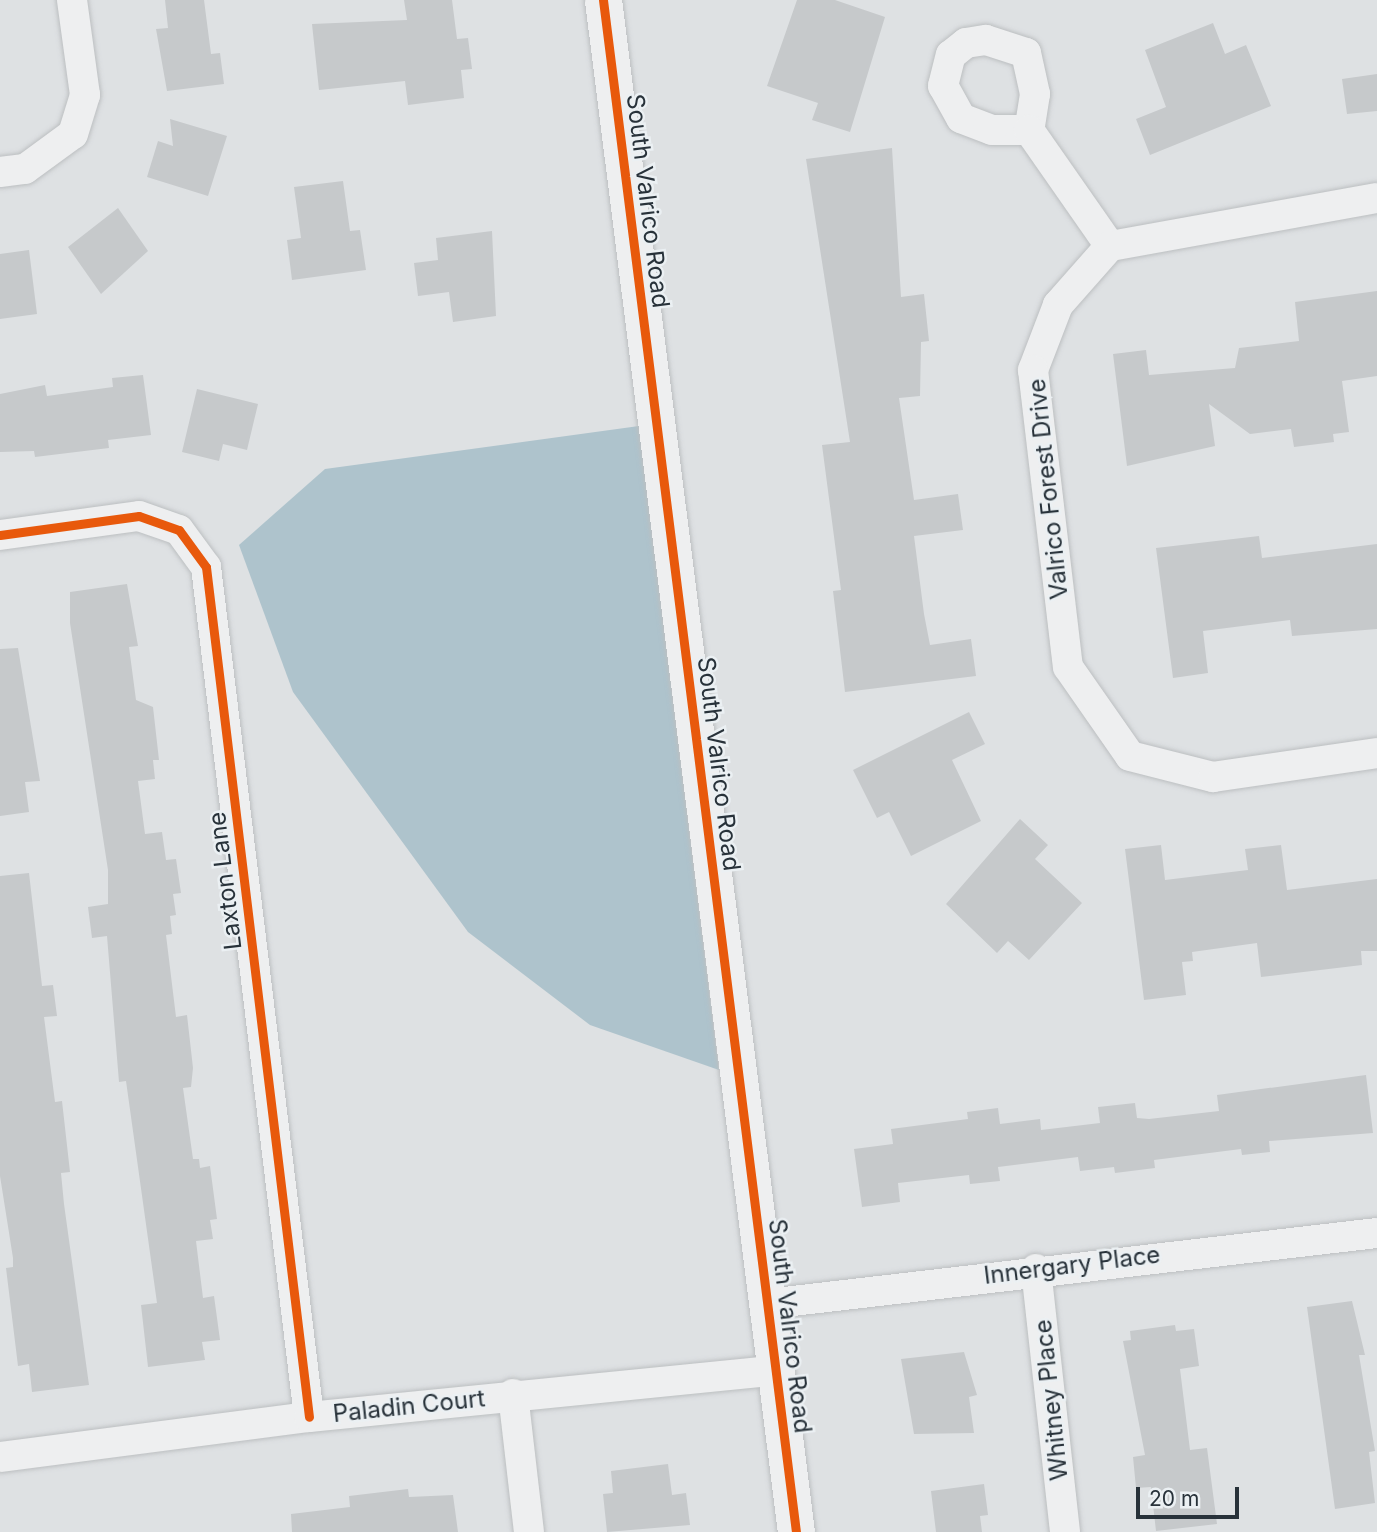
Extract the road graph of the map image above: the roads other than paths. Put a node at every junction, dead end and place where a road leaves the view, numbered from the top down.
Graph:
1 (72, 0) edge
2 (604, 0) edge
3 (1029, 130) dead end
4 (0, 172) edge
5 (1377, 198) edge
6 (1110, 246) junction
7 (0, 535) edge
8 (1377, 753) edge
9 (1377, 1233) edge
10 (1035, 1269) junction
11 (767, 1304) junction
12 (777, 1370) junction
13 (513, 1394) junction
14 (309, 1417) junction
15 (0, 1457) edge
16 (529, 1532) edge
17 (796, 1532) edge
18 (1065, 1532) edge

1 - 4 street
2 - 11 street, South Valrico Road
3 - 6 street
5 - 6 street
6 - 8 street, Valrico Forest Drive
7 - 14 street, Laxton Lane
9 - 10 street, Innergary Place
10 - 11 street, Innergary Place
10 - 18 street, Whitney Place
11 - 12 street, South Valrico Road
12 - 13 street, Paladin Court
12 - 17 street, South Valrico Road
13 - 14 street, Paladin Court
13 - 16 street
14 - 15 street, Paladin Court

